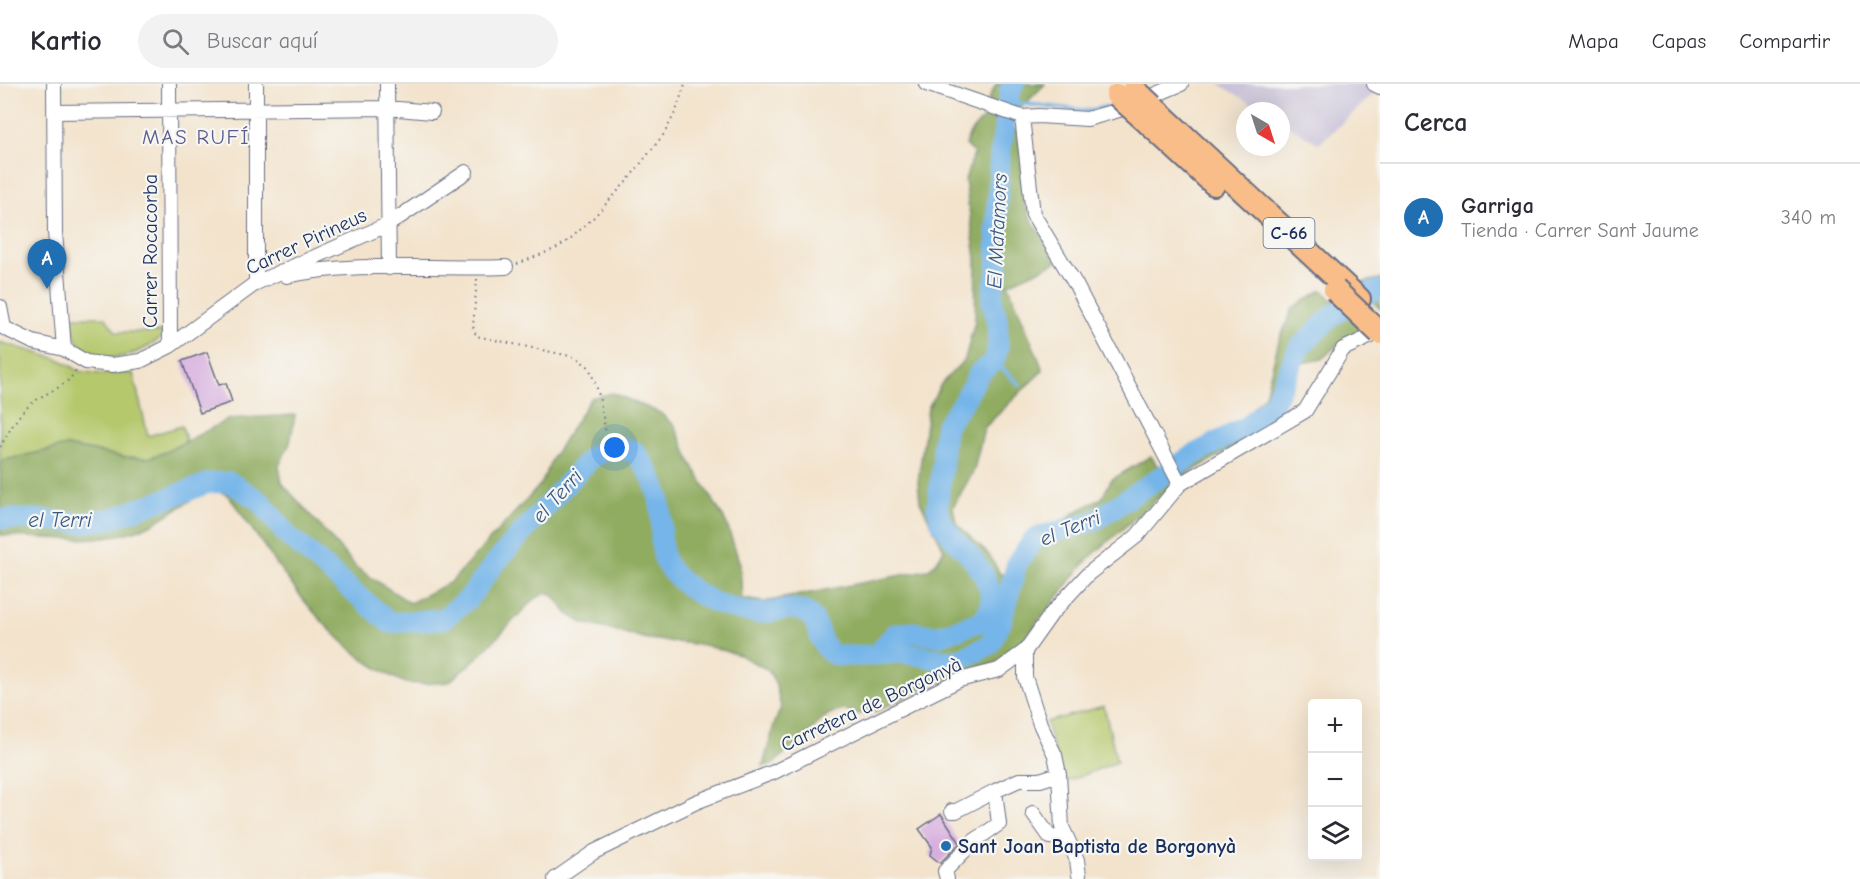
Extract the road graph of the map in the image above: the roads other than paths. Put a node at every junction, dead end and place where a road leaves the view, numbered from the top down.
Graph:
1 (54, 84) edge
2 (170, 84) edge
3 (256, 84) edge
4 (387, 84) edge
5 (926, 84) edge
6 (1181, 84) edge
7 (1374, 84) edge
8 (1380, 87) edge
9 (1134, 94) edge
10 (387, 108) junction
11 (170, 111) junction
12 (255, 111) junction
13 (54, 112) junction
14 (432, 112) dead end
15 (1019, 116) junction
16 (466, 171) dead end
17 (389, 224) junction
18 (507, 267) road end
19 (389, 268) junction
20 (256, 283) junction
21 (1340, 288) junction
22 (0, 307) edge
23 (1380, 319) edge
24 (1380, 332) edge
25 (170, 346) junction
26 (64, 349) junction
27 (1180, 484) junction
28 (1025, 651) junction
29 (1059, 774) junction
30 (995, 791) junction
31 (951, 811) dead end
32 (1033, 813) dead end
33 (1066, 838) junction
34 (1079, 875) dead end
35 (555, 879) edge
36 (947, 879) edge

1 - 13 street
2 - 11 street, Carrer Rocacorba
3 - 12 street
4 - 10 street
5 - 15 street
6 - 15 street
7 - 8 street
9 - 21 highway, C-66
9 - 21 highway
10 - 12 street
10 - 14 street
10 - 17 street
11 - 12 street
11 - 13 street
11 - 25 street, Carrer Rocacorba
12 - 20 street
13 - 26 street
15 - 27 street
16 - 17 street, Carrer Pirineus
17 - 19 street
17 - 20 street, Carrer Pirineus
18 - 19 street
19 - 20 street
20 - 25 street, Carrer Pirineus
21 - 23 highway, C-66
21 - 24 highway, bridge
22 - 26 street, Carrer Pirineus
24 - 27 street, Carretera de Borgonyà
25 - 26 street, Carrer Pirineus
27 - 28 street, Carretera de Borgonyà
28 - 29 street
28 - 35 street, Carretera de Borgonyà
29 - 30 street
29 - 33 street
30 - 31 street
30 - 36 street
32 - 33 street
33 - 34 street

